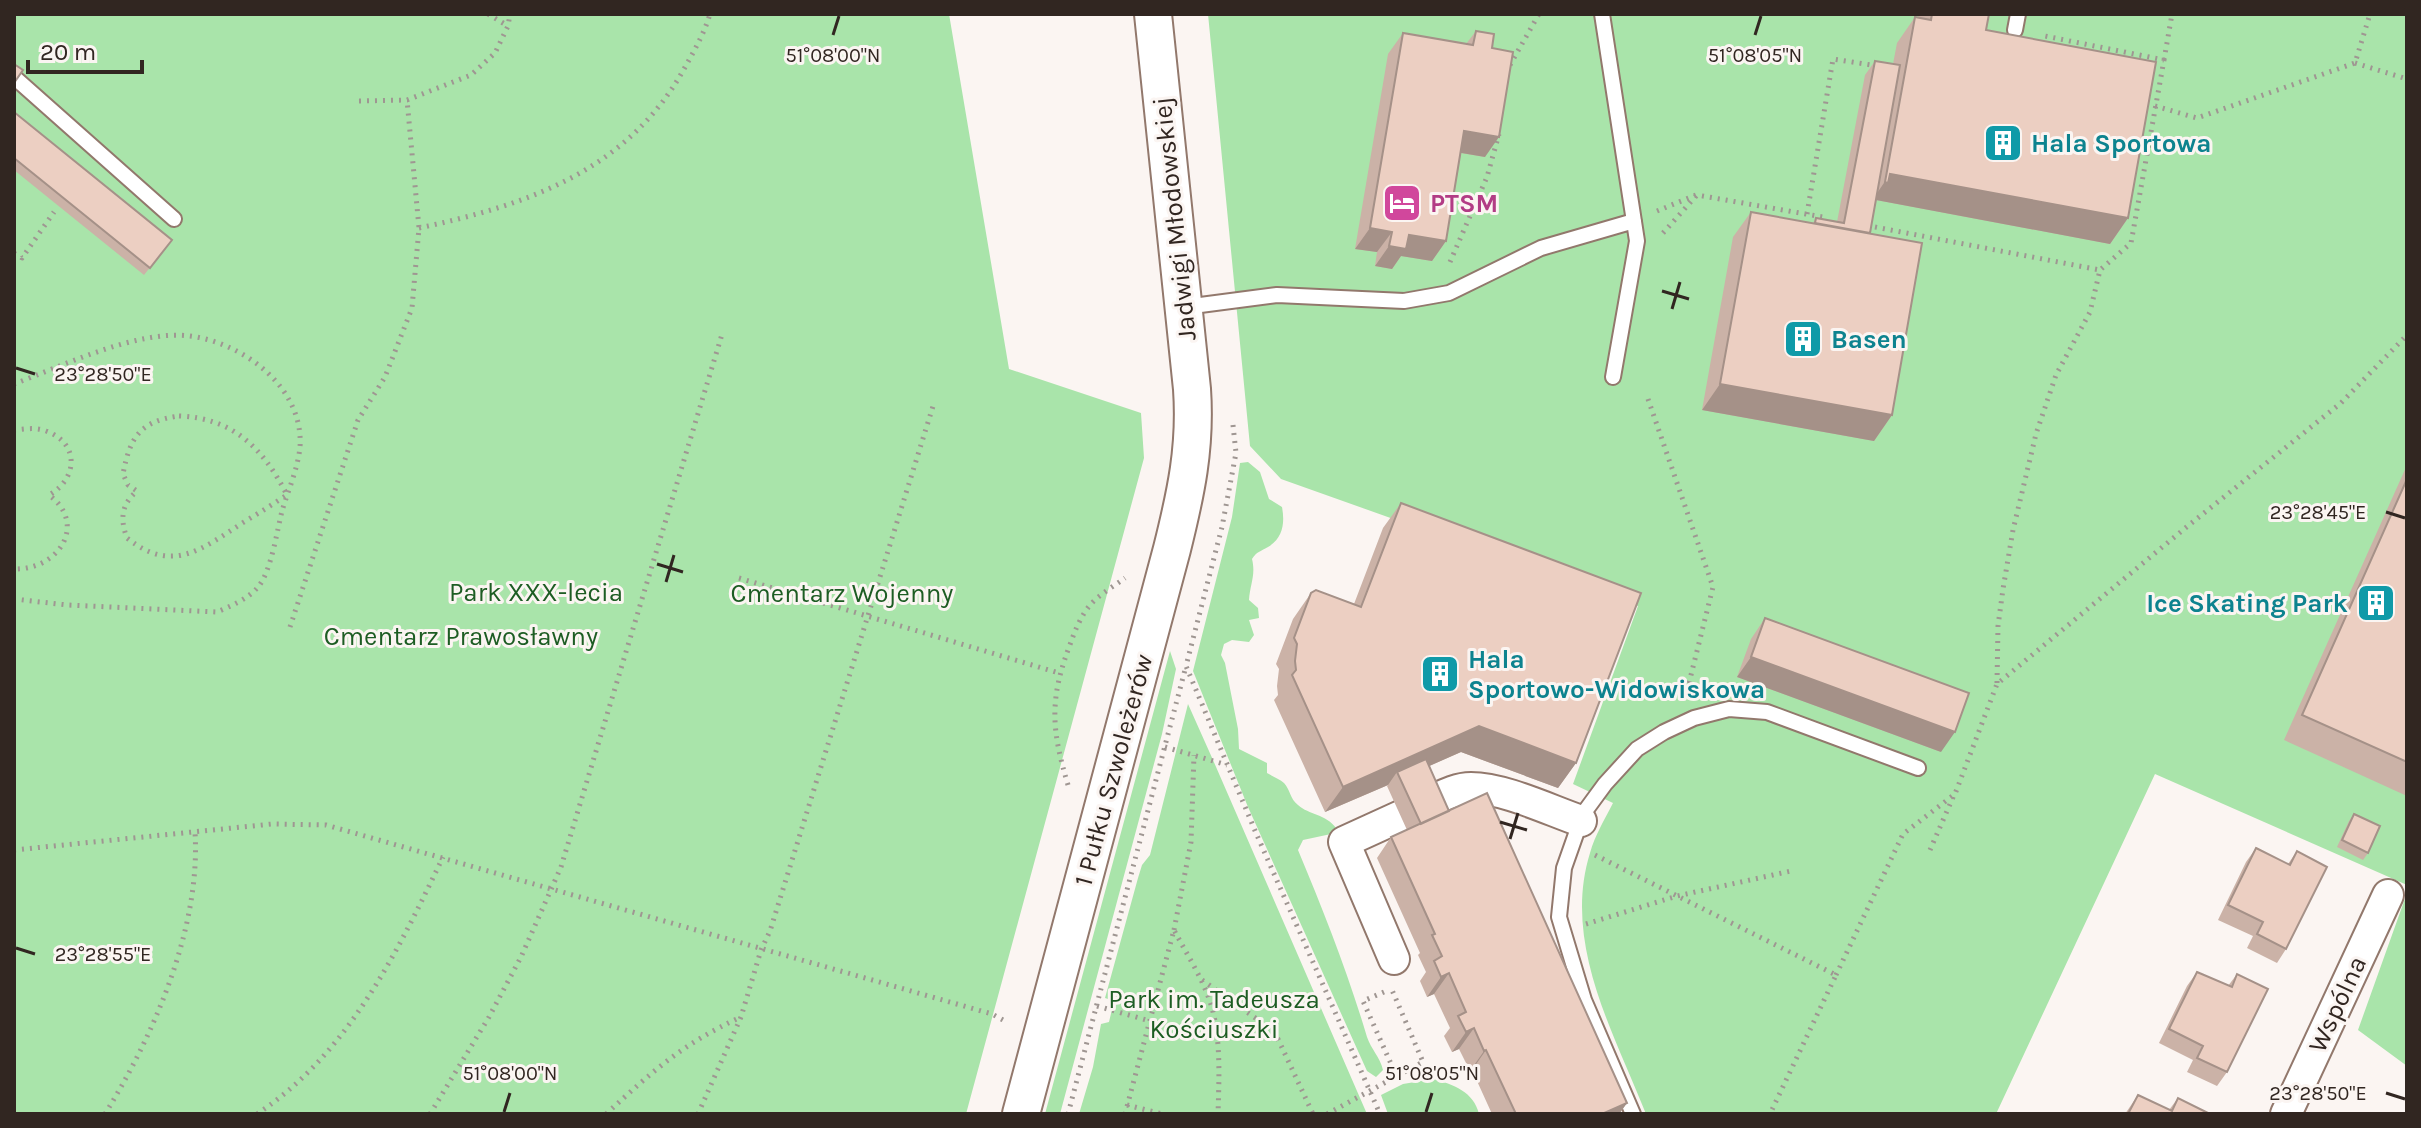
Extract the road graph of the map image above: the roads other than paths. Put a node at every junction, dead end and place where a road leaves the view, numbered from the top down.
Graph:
1 (1153, 14) edge
2 (1602, 14) edge
3 (2018, 14) edge
4 (2015, 30) road end
5 (14, 77) edge
6 (174, 219) dead end
7 (1634, 221) junction
8 (1184, 307) junction
9 (1613, 377) dead end
10 (1195, 424) joint
11 (1918, 768) dead end
12 (1429, 802) edge
13 (1401, 816) dead end
14 (1581, 821) junction
15 (2388, 895) dead end
16 (1394, 959) dead end
17 (1021, 1114) edge
18 (1633, 1114) edge
19 (2286, 1114) edge

1 - 8 street, Jadwigi Młodowskiej
2 - 7 lane
3 - 4 lane
5 - 6 lane
7 - 8 lane
7 - 9 lane
8 - 10 street, Jadwigi Młodowskiej
10 - 17 street, 1 Pułku Szwoleżerów
11 - 14 lane
12 - 14 street
13 - 16 street
14 - 18 lane
15 - 19 street, Wspólna

